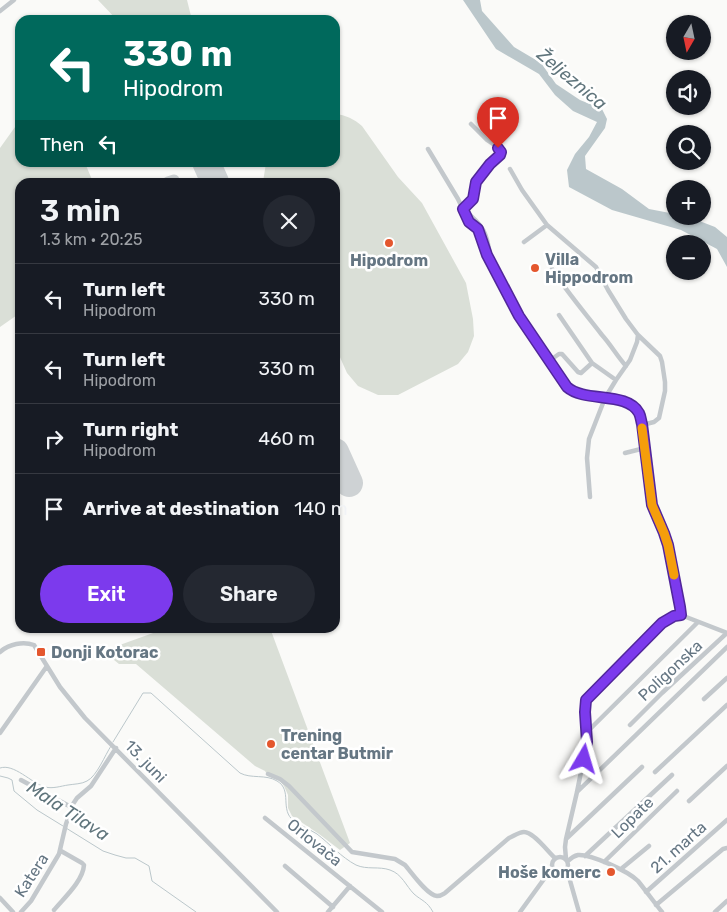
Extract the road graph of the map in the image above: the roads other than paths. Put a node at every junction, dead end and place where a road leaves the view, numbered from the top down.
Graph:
1 (14, 0) edge
2 (0, 11) edge
3 (471, 124) dead end
4 (428, 149) dead end
5 (510, 169) dead end
6 (463, 209) junction
7 (547, 225) junction
8 (524, 242) dead end
9 (552, 269) dead end
10 (559, 315) dead end
11 (638, 335) junction
12 (549, 361) junction
13 (592, 363) junction
14 (626, 366) junction
15 (616, 380) junction
16 (604, 398) junction
17 (642, 424) junction
18 (644, 448) junction
19 (625, 453) dead end
20 (590, 497) dead end
21 (681, 615) junction
22 (698, 622) junction
23 (727, 633) edge
24 (727, 648) edge
25 (0, 652) edge
26 (47, 666) junction
27 (727, 678) edge
28 (704, 699) dead end
29 (727, 705) edge
30 (630, 725) dead end
31 (0, 732) edge
32 (586, 733) junction
33 (115, 747) junction
34 (727, 766) edge
35 (642, 767) dead end
36 (654, 772) dead end
37 (268, 774) dead end
38 (672, 775) dead end
39 (21, 780) dead end
40 (677, 791) dead end
41 (577, 792) junction
42 (689, 801) dead end
43 (72, 807) junction
44 (265, 818) dead end
45 (727, 820) edge
46 (566, 839) junction
47 (649, 846) dead end
48 (565, 847) junction
49 (727, 848) edge
50 (60, 851) junction
51 (585, 856) junction
52 (560, 857) junction
53 (555, 858) junction
54 (567, 860) junction
55 (604, 862) junction
56 (285, 866) dead end
57 (552, 868) junction
58 (622, 869) junction
59 (568, 870) junction
60 (559, 873) junction
61 (544, 880) junction
62 (570, 882) junction
63 (350, 886) junction
64 (646, 892) junction
65 (0, 898) edge
66 (727, 901) edge
67 (656, 905) junction
68 (333, 907) junction
69 (54, 910) dead end
70 (13, 912) edge
71 (21, 912) edge
72 (277, 912) edge
73 (328, 912) edge
74 (382, 912) edge
75 (520, 912) edge
76 (580, 912) edge
77 (662, 912) edge
78 (714, 912) edge

1 - 2 street
3 - 6 street
4 - 6 street
5 - 7 street
6 - 12 street
7 - 8 street
7 - 11 street
9 - 14 street
10 - 13 street
11 - 14 street
11 - 17 street
12 - 13 street
12 - 16 street
13 - 15 street
14 - 15 street
15 - 16 street
16 - 17 street
16 - 20 street
17 - 18 street
18 - 19 street
18 - 21 street
21 - 22 street, Poligonska
21 - 32 street, Poligonska
22 - 23 street, Poligonska
22 - 32 street
23 - 30 street, Poligonska
24 - 41 street
25 - 26 street, 13. juni
26 - 31 street
26 - 33 street, 13. juni
27 - 28 street
29 - 36 street
32 - 41 street, Poligonska
33 - 43 street, Katera
33 - 72 street, 13. juni
34 - 42 street
35 - 46 street
37 - 53 street
38 - 51 street
39 - 43 street
40 - 55 street, Lopate
41 - 46 street, Poligonska
43 - 50 street, Katera
44 - 63 street, Orlovača
45 - 64 street, 21. marta
46 - 48 street, Poligonska
47 - 58 street
48 - 52 street, Poligonska
48 - 54 street, Poligonska
49 - 67 street
50 - 69 street, Katera
50 - 71 street, Katera
51 - 54 street
51 - 55 street
52 - 53 street
52 - 54 street
53 - 57 street
54 - 59 street
55 - 58 street
56 - 68 street
57 - 60 street
57 - 61 street
58 - 64 street
59 - 60 street
59 - 62 street
60 - 61 street
60 - 62 street
61 - 75 street
62 - 76 street
63 - 68 street, Orlovača
63 - 74 street, Orlovača
64 - 67 street
65 - 70 street
66 - 78 street
67 - 77 street
68 - 73 street, Orlovača

